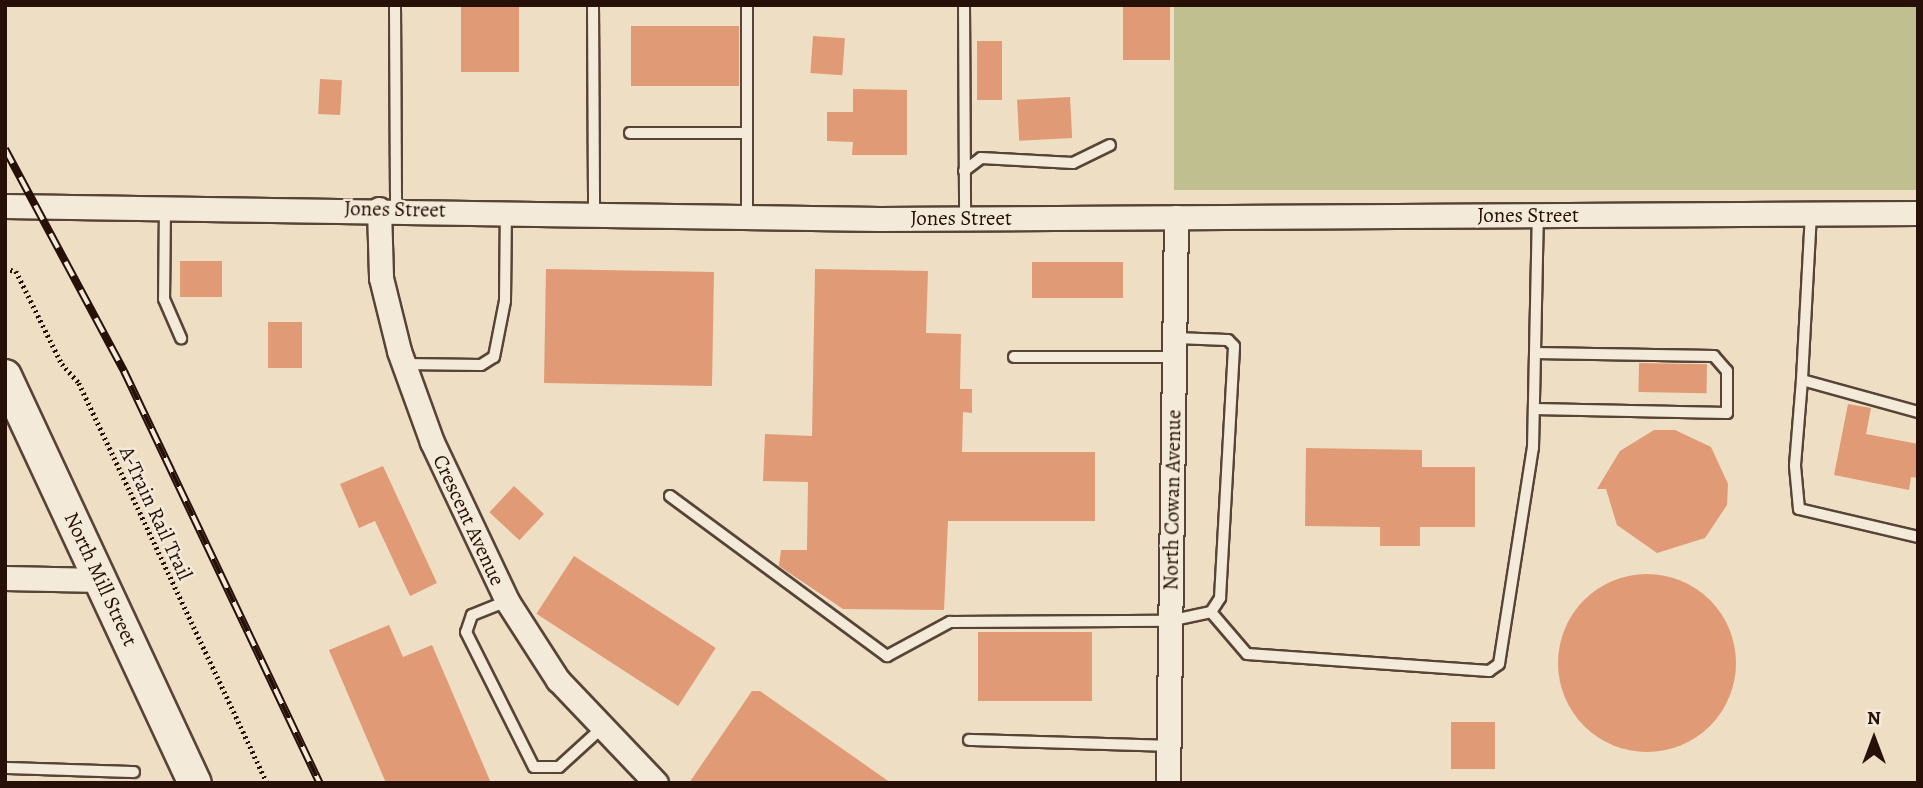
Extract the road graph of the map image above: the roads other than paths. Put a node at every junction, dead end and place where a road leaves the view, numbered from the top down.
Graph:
1 (395, 5) edge
2 (593, 5) edge
3 (747, 5) edge
4 (964, 5) edge
5 (630, 133) dead end
6 (747, 134) junction
7 (1110, 145) dead end
8 (964, 171) junction
9 (5, 206) edge
10 (165, 207) junction
11 (387, 209) junction
12 (506, 211) junction
13 (594, 211) junction
14 (1811, 213) junction
15 (1918, 213) edge
16 (747, 215) junction
17 (1538, 215) junction
18 (1176, 217) junction
19 (965, 218) junction
20 (181, 338) dead end
21 (1175, 347) junction
22 (1535, 353) junction
23 (1014, 357) dead end
24 (404, 364) junction
25 (5, 376) edge
26 (1802, 380) junction
27 (1534, 409) junction
28 (1918, 412) edge
29 (670, 496) dead end
30 (1918, 537) edge
31 (5, 578) edge
32 (101, 580) junction
33 (507, 601) junction
34 (1211, 612) junction
35 (1169, 621) junction
36 (603, 727) junction
37 (968, 740) dead end
38 (1168, 746) junction
39 (5, 768) edge
40 (134, 772) dead end
41 (651, 780) edge
42 (195, 783) edge
43 (1168, 783) edge

1 - 11 lane
2 - 13 lane
3 - 6 lane
4 - 8 lane
5 - 6 lane
6 - 16 lane
7 - 8 lane
8 - 19 lane
9 - 10 street, Jones Street
10 - 11 street, Jones Street
10 - 20 lane
11 - 12 street, Jones Street
11 - 24 street, Crescent Avenue
12 - 13 street, Jones Street
12 - 24 lane
13 - 16 street, Jones Street
14 - 15 street, Jones Street
14 - 17 street, Jones Street
14 - 26 lane
16 - 19 street, Jones Street
17 - 18 street, Jones Street
17 - 22 lane
18 - 19 street, Jones Street
18 - 21 street, North Cowan Avenue
21 - 23 lane
21 - 34 lane
21 - 35 street, North Cowan Avenue
22 - 27 lane
22 - 27 lane
24 - 33 street, Crescent Avenue
25 - 32 main road, North Mill Street
26 - 28 lane
26 - 30 lane
27 - 34 lane
29 - 35 lane
31 - 32 street
32 - 42 main road, North Mill Street
33 - 36 street, Crescent Avenue
33 - 36 lane
34 - 35 lane
35 - 38 street, North Cowan Avenue
36 - 41 street, Crescent Avenue
37 - 38 lane
38 - 43 street, North Cowan Avenue
39 - 40 lane

